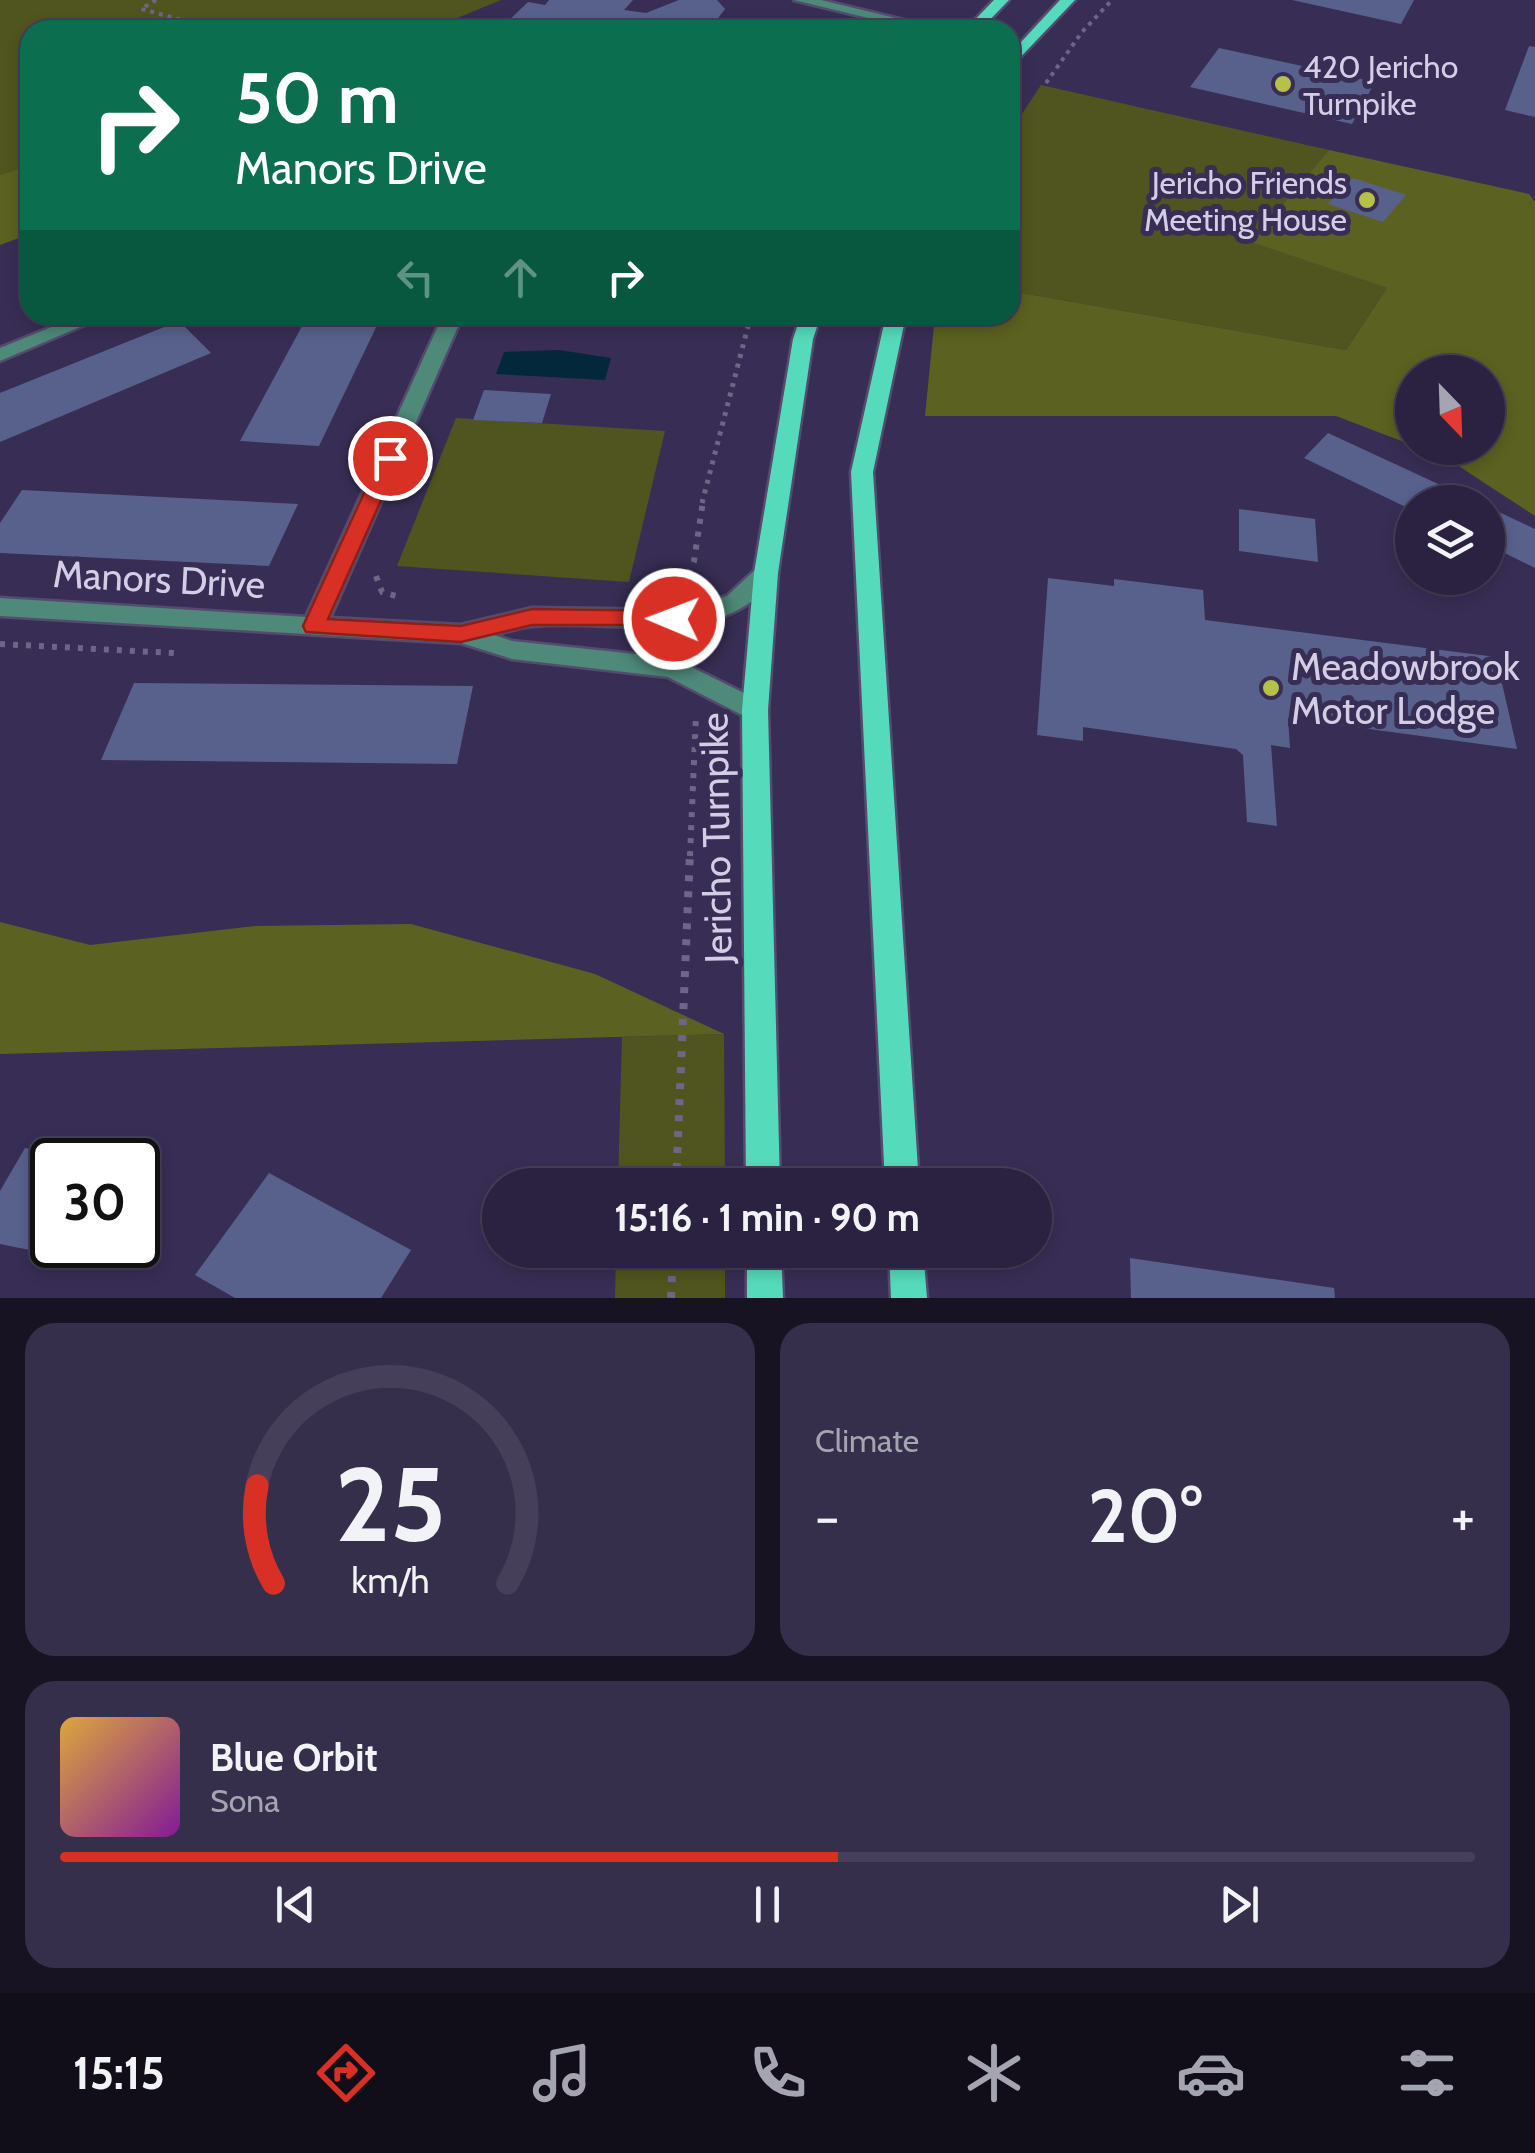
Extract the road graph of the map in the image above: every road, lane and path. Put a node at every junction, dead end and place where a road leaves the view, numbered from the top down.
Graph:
1 (155, 0) edge
2 (802, 0) edge
3 (1002, 0) edge
4 (1068, 0) edge
5 (1112, 0) edge
6 (183, 20) edge
7 (893, 20) edge
8 (982, 20) edge
9 (1020, 44) edge
10 (1046, 83) dead end
11 (74, 325) edge
12 (449, 325) edge
13 (478, 325) edge
14 (748, 325) edge
15 (808, 325) edge
16 (894, 325) edge
17 (473, 337) dead end
18 (0, 355) edge
19 (376, 570) dead end
20 (766, 572) junction
21 (672, 593) dead end
22 (401, 597) dead end
23 (0, 608) edge
24 (314, 626) junction
25 (461, 634) junction
26 (0, 644) edge
27 (184, 654) dead end
28 (693, 704) dead end
29 (755, 710) junction
30 (677, 1168) edge
31 (763, 1168) edge
32 (901, 1168) edge
33 (672, 1268) edge
34 (764, 1268) edge
35 (907, 1268) edge
36 (671, 1298) edge
37 (765, 1298) edge
38 (909, 1298) edge

1 - 6 path
2 - 7 street
3 - 8 main road
4 - 9 main road
5 - 10 path
11 - 18 street
12 - 24 street, Manors Drive
13 - 17 path
14 - 21 path
15 - 20 main road, Jericho Turnpike
16 - 32 main road
19 - 22 path
20 - 25 street, Manors Drive
20 - 29 main road, Jericho Turnpike
23 - 24 street, Manors Drive
24 - 25 street, Manors Drive
25 - 29 street, Manors Drive
26 - 27 path
28 - 30 path
29 - 31 main road, Jericho Turnpike
33 - 36 path
34 - 37 main road
35 - 38 main road

